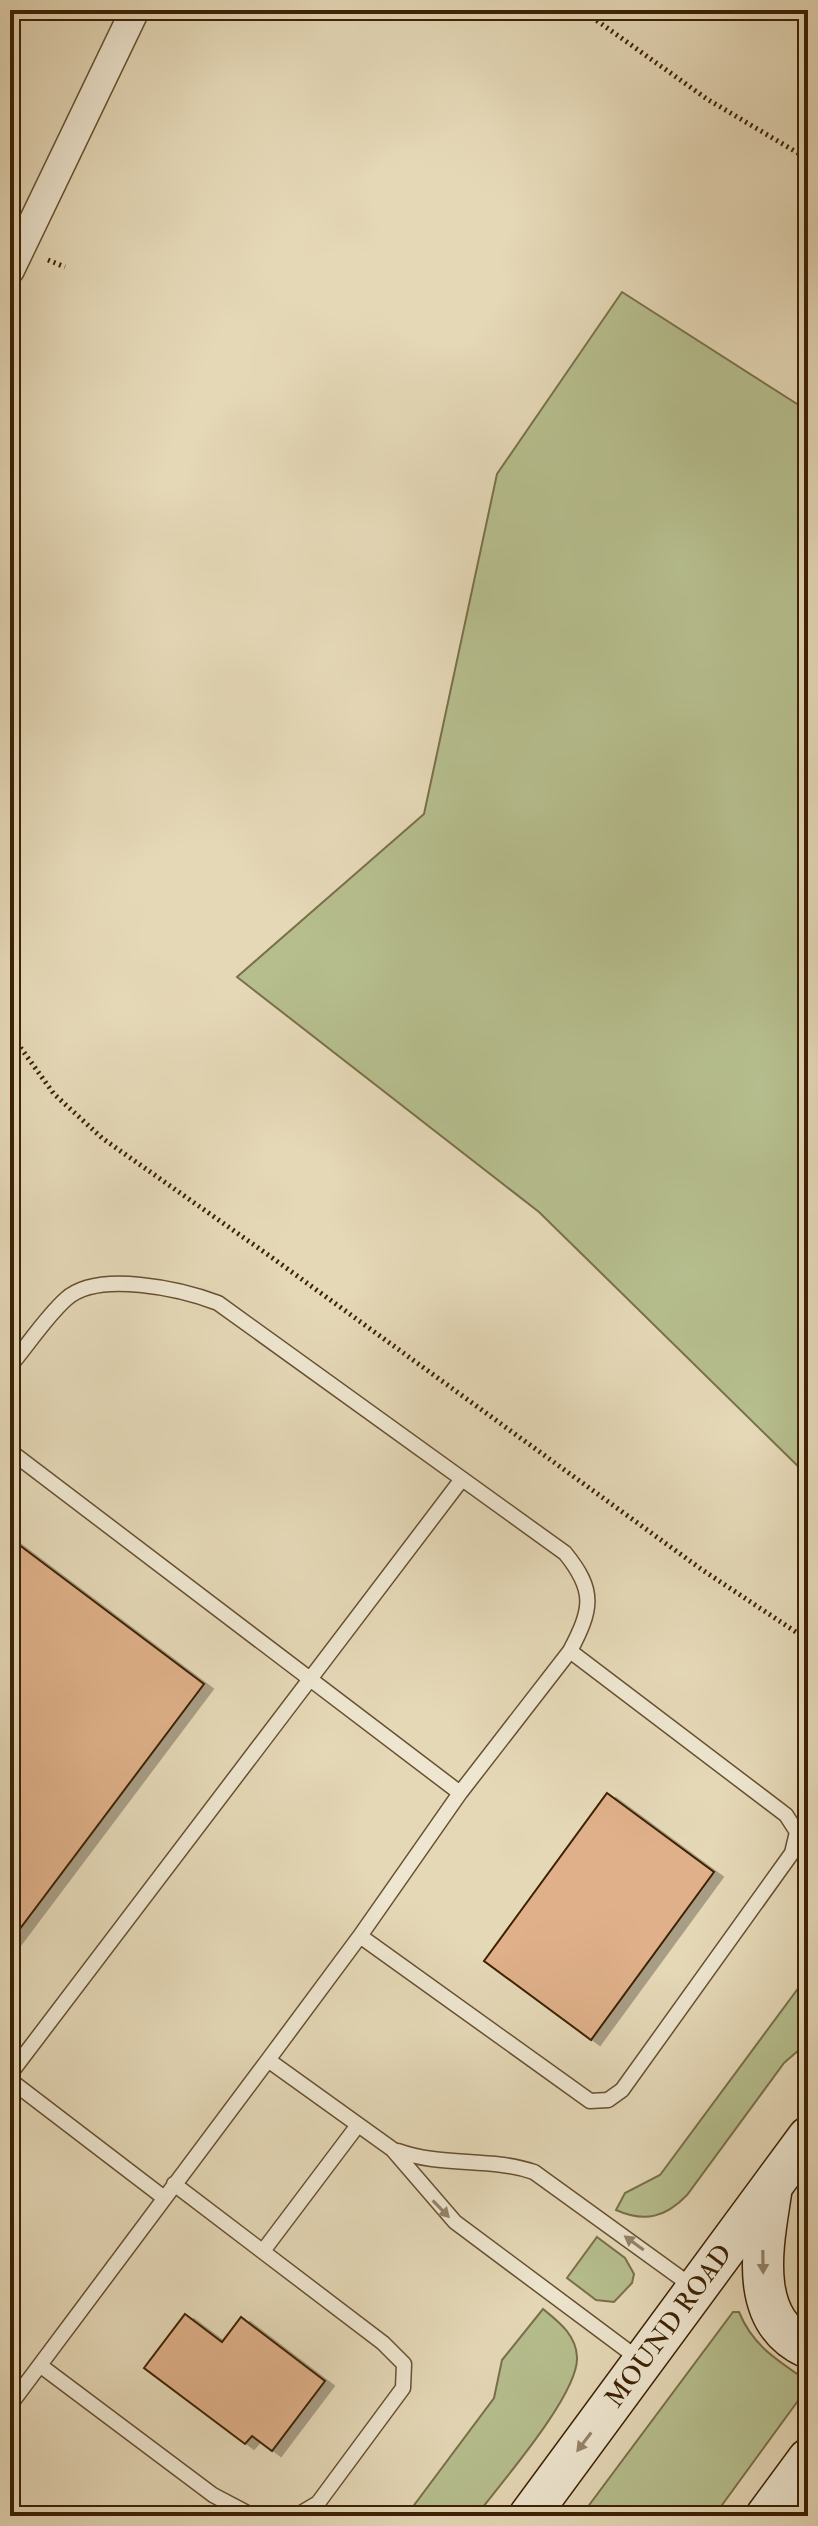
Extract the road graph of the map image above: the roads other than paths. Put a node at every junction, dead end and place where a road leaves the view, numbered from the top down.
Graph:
1 (135, 10) edge
2 (10, 270) edge
3 (10, 1366) edge
4 (10, 1451) edge
5 (462, 1479) junction
6 (570, 1651) junction
7 (309, 1681) junction
8 (460, 1793) junction
9 (360, 1936) junction
10 (268, 2060) junction
11 (10, 2074) edge
12 (10, 2080) edge
13 (358, 2125) junction
14 (808, 2137) edge
15 (392, 2149) junction
16 (174, 2184) junction
17 (772, 2185) junction
18 (163, 2197) junction
19 (263, 2251) junction
20 (697, 2289) junction
21 (808, 2348) edge
22 (643, 2362) junction
23 (41, 2366) junction
24 (10, 2405) edge
25 (808, 2459) edge
26 (253, 2516) edge
27 (296, 2516) edge
28 (529, 2516) edge
29 (766, 2516) edge

1 - 2 street
3 - 5 lane
4 - 7 lane
5 - 6 lane
5 - 7 lane
6 - 8 lane
6 - 9 lane
7 - 8 lane
7 - 11 lane
8 - 9 lane
9 - 10 lane
10 - 13 lane
10 - 16 lane
12 - 18 lane
13 - 15 lane
13 - 19 lane
14 - 17 main road, MOUND ROAD
20 -> 15 lane
15 -> 22 lane
16 - 18 lane
16 - 19 lane
17 - 20 main road, MOUND ROAD
17 -> 21 main road
18 - 23 lane
19 - 27 lane
20 - 22 main road, MOUND ROAD
22 -> 28 main road, MOUND ROAD
23 - 24 lane
23 - 26 lane
25 - 29 main road

